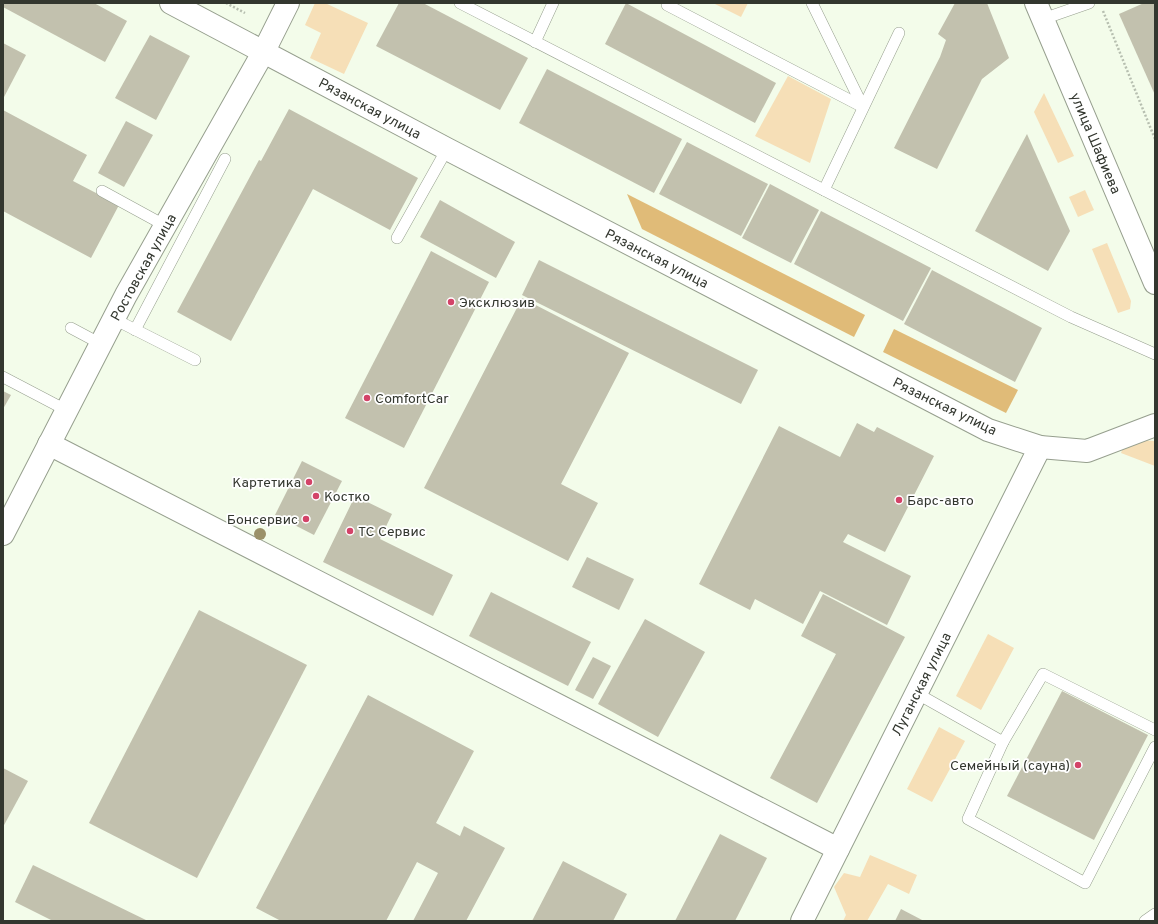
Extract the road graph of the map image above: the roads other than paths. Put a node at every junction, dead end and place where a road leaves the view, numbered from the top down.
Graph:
1 (171, 3) edge
2 (288, 3) edge
3 (460, 3) edge
4 (553, 3) edge
5 (668, 3) edge
6 (812, 3) edge
7 (1090, 3) edge
8 (1040, 11) edge
9 (898, 33) dead end
10 (535, 42) junction
11 (264, 51) junction
12 (863, 107) junction
13 (447, 149) junction
14 (225, 159) dead end
15 (824, 190) junction
16 (102, 191) dead end
17 (166, 226) junction
18 (397, 238) dead end
19 (1155, 283) edge
20 (114, 319) junction
21 (71, 328) dead end
22 (135, 330) junction
23 (101, 344) junction
24 (1155, 354) edge
25 (195, 360) dead end
26 (3, 377) edge
27 (66, 410) junction
28 (1155, 425) edge
29 (49, 444) junction
30 (1040, 447) junction
31 (3, 534) edge
32 (916, 693) junction
33 (1155, 730) edge
34 (1003, 742) junction
35 (1155, 747) edge
36 (838, 849) junction
37 (1155, 914) edge
38 (802, 921) edge
39 (1145, 921) edge

1 - 11 street, Рязанская улица
2 - 11 street, Ростовская улица
3 - 10 lane
4 - 10 lane
5 - 12 lane
6 - 12 lane
7 - 8 lane
8 - 19 street, улица Шафиева
9 - 12 lane
10 - 15 lane
11 - 13 street, Рязанская улица
11 - 17 street, Ростовская улица
12 - 15 lane
13 - 18 lane
13 - 30 street, Рязанская улица
14 - 22 lane
15 - 24 lane
16 - 17 lane
17 - 20 street, Ростовская улица
20 - 22 lane
20 - 23 street, Ростовская улица
21 - 23 lane
22 - 25 lane
23 - 27 street, Ростовская улица
26 - 27 lane
27 - 29 street, Ростовская улица
28 - 30 street, Рязанская улица
29 - 31 street, Ростовская улица
29 - 36 street
30 - 32 street, Луганская улица
32 - 34 lane
32 - 36 street, Луганская улица
33 - 34 lane
34 - 35 lane
36 - 38 street, Луганская улица
37 - 39 lane

